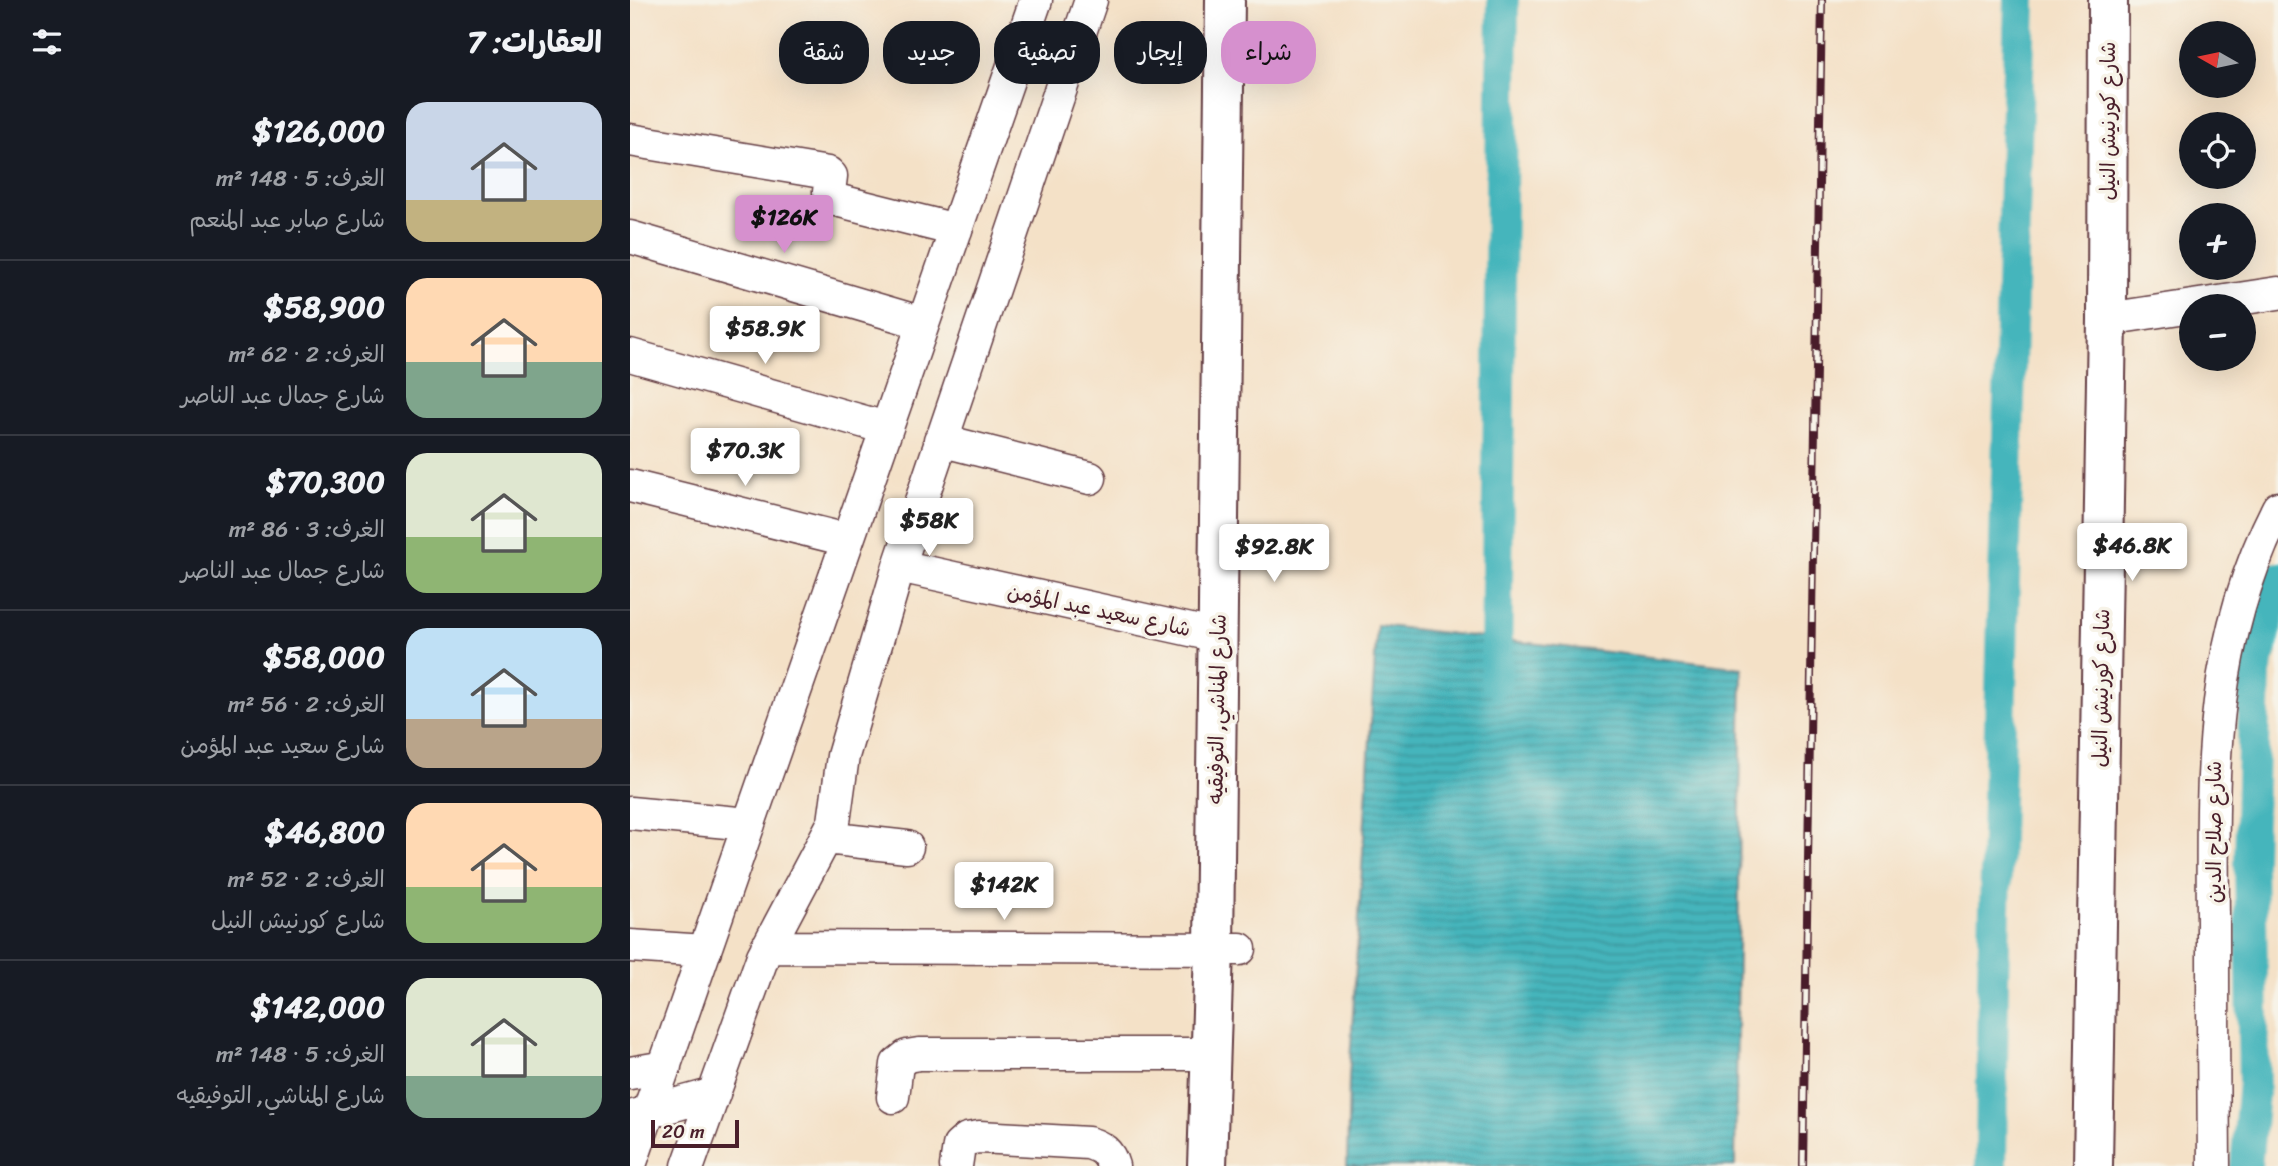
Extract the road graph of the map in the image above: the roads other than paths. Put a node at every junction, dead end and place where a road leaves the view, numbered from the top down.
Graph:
1 (1035, 0) edge
2 (1091, 0) edge
3 (1225, 0) edge
4 (1251, 0) edge
5 (2108, 0) edge
6 (630, 140) edge
7 (956, 230) junction
8 (630, 237) edge
9 (2278, 293) edge
10 (2107, 319) junction
11 (923, 323) junction
12 (630, 355) edge
13 (886, 428) junction
14 (940, 440) junction
15 (1090, 478) dead end
16 (630, 486) edge
17 (2278, 508) edge
18 (847, 540) junction
19 (899, 566) junction
20 (1218, 636) junction
21 (630, 813) edge
22 (749, 824) junction
23 (826, 838) junction
24 (907, 847) dead end
25 (630, 946) edge
26 (767, 947) junction
27 (1227, 949) junction
28 (705, 951) junction
29 (1210, 1054) junction
30 (664, 1067) junction
31 (630, 1073) edge
32 (714, 1094) junction
33 (893, 1097) dead end
34 (656, 1111) edge
35 (630, 1164) edge
36 (688, 1166) edge
37 (956, 1166) edge
38 (1113, 1166) edge
39 (1207, 1166) edge
40 (1234, 1166) edge
41 (2093, 1166) edge
42 (2214, 1166) edge

1 - 7 street
2 - 14 street
3 - 20 main road, شارع المناشي, التوفيقيه
4 - 27 main road, شارع المناشي, التوفيقيه
5 - 10 main road, شارع كورنيش النيل
6 - 7 street
7 - 11 street
8 - 11 street
9 - 10 street
10 - 41 main road, شارع كورنيش النيل
11 - 13 street
12 - 13 street
13 - 18 street
14 - 15 street
14 - 19 street
16 - 18 street
17 - 42 street, شارع صلاح الدين
18 - 22 street
19 - 20 street, شارع سعيد عبد المؤمن
19 - 23 street
20 - 27 main road, شارع المناشي, التوفيقيه
21 - 22 street
22 - 28 street
23 - 24 street
23 - 26 street
25 - 28 street
26 - 27 street
26 - 32 street
27 - 29 main road, شارع المناشي, التوفيقيه
27 - 40 main road, شارع المناشي, التوفيقيه
28 - 30 street
29 - 33 street
29 - 39 main road, شارع المناشي, التوفيقيه
30 - 31 street
30 - 34 street
32 - 34 street
32 - 36 street
34 - 35 street
37 - 38 street

